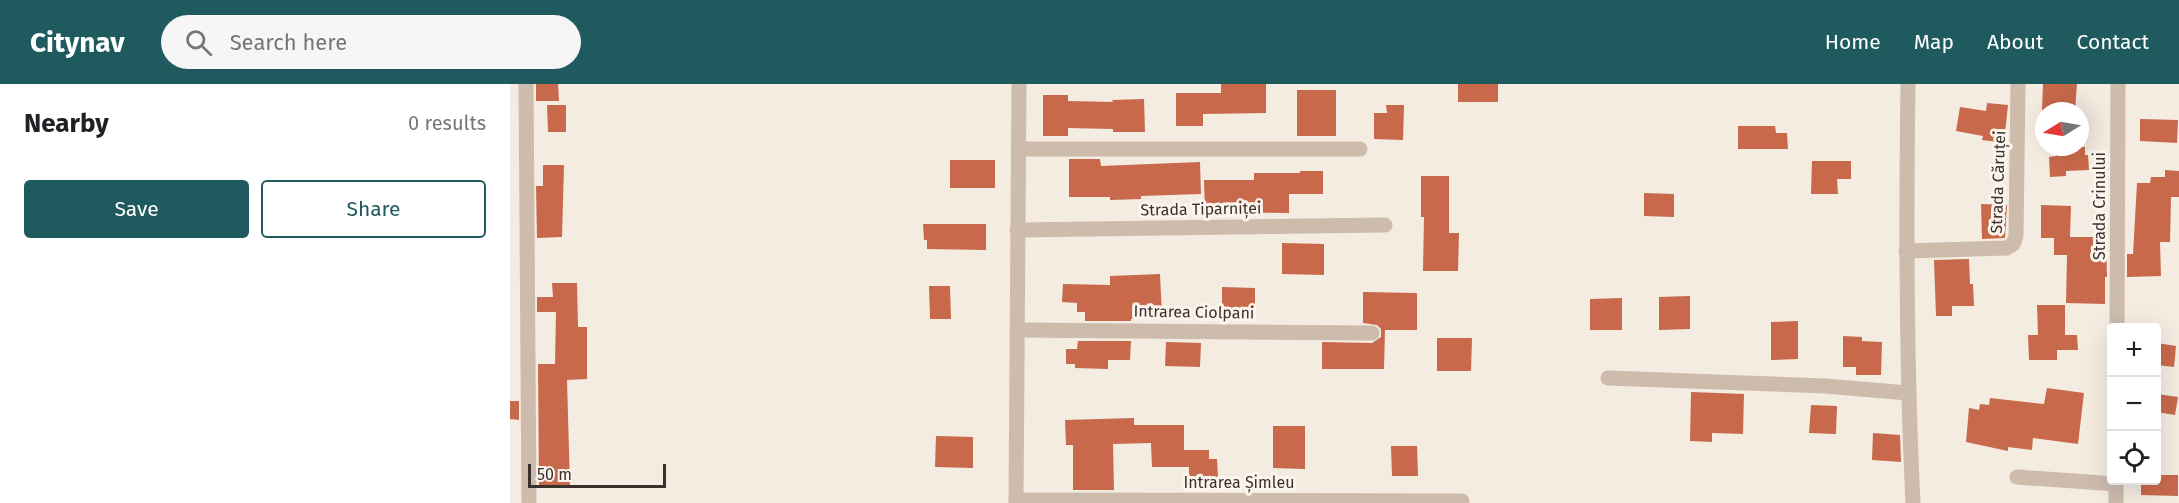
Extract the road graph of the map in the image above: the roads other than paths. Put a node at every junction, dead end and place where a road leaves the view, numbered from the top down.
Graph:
1 (526, 84) edge
2 (1019, 84) edge
3 (1908, 84) edge
4 (2018, 84) edge
5 (2118, 84) edge
6 (1018, 149) junction
7 (1360, 149) dead end
8 (1385, 225) dead end
9 (1017, 230) junction
10 (1906, 251) junction
11 (2117, 323) edge
12 (1017, 330) junction
13 (1372, 333) dead end
14 (1608, 378) dead end
15 (1908, 393) junction
16 (2017, 477) dead end
17 (2107, 482) edge
18 (2116, 485) edge
19 (1016, 501) edge
20 (1462, 501) dead end
21 (529, 503) edge
22 (1913, 503) edge
23 (2116, 503) edge

1 - 21 street
2 - 6 street
3 - 10 street
4 - 10 street, Strada Căruței
5 - 11 street, Strada Crinului
6 - 7 street
6 - 9 street
8 - 9 street, Strada Tiparniței
9 - 12 street
10 - 15 street
12 - 13 street, Intrarea Ciolpani
12 - 19 street
14 - 15 street
15 - 22 street
16 - 17 street
18 - 23 street
19 - 20 street, Intrarea Șimleu

